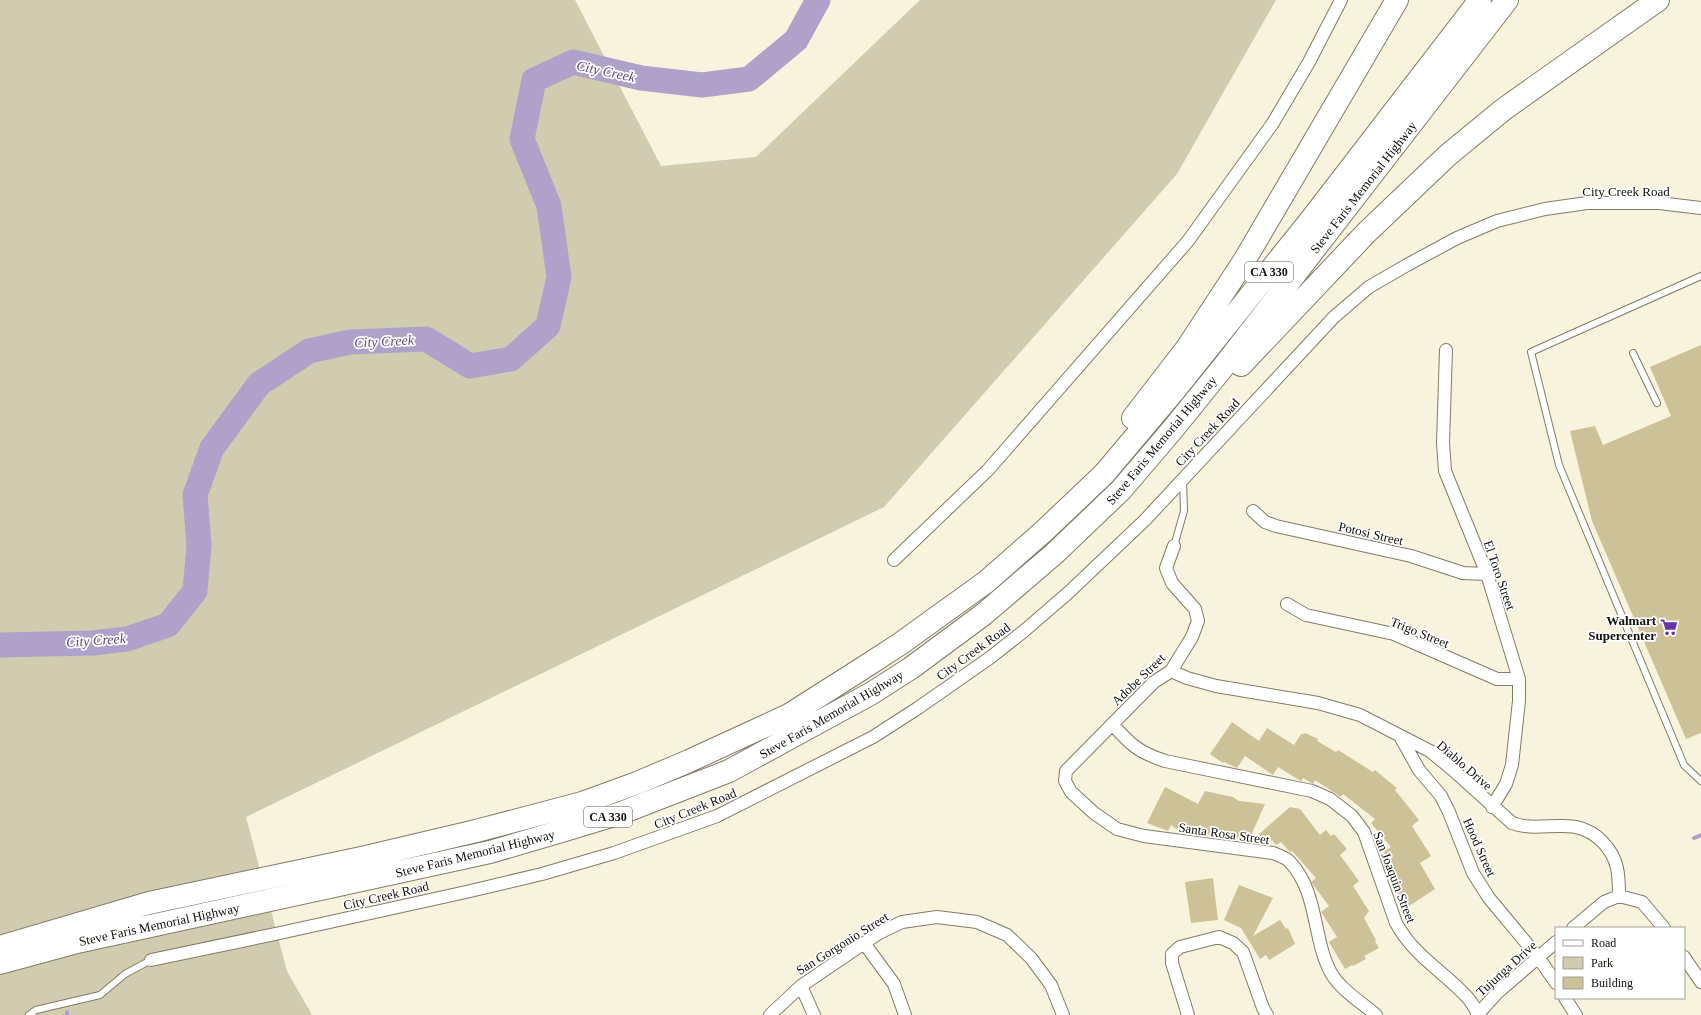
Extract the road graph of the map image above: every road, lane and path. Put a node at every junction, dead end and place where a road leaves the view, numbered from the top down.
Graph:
1 (1341, 0) edge
2 (1397, 0) edge
3 (1480, 0) edge
4 (1508, 0) edge
5 (1658, 0) edge
6 (1701, 208) edge
7 (1701, 276) edge
8 (1446, 350) dead end
9 (1633, 353) dead end
10 (1657, 404) dead end
11 (1183, 478) junction
12 (1121, 490) junction
13 (1253, 511) dead end
14 (1044, 531) junction
15 (1174, 546) joint
16 (894, 560) dead end
17 (1487, 574) junction
18 (1287, 604) dead end
19 (1171, 671) junction
20 (1519, 679) junction
21 (1112, 724) junction
22 (1400, 736) junction
23 (1065, 781) joint
24 (1701, 781) edge
25 (1492, 806) junction
26 (1619, 896) junction
27 (1574, 927) edge
28 (1663, 927) edge
29 (864, 943) junction
30 (1555, 943) edge
31 (0, 947) edge
32 (1538, 957) junction
33 (1685, 958) edge
34 (151, 960) joint
35 (0, 963) edge
36 (1555, 982) edge
37 (1701, 982) edge
38 (801, 986) junction
39 (1566, 999) edge
40 (1478, 1014) edge
41 (29, 1015) edge
42 (770, 1015) edge
43 (814, 1015) edge
44 (905, 1015) edge
45 (1063, 1015) edge
46 (1188, 1015) edge
47 (1267, 1015) edge
48 (1376, 1015) edge
49 (1576, 1015) edge

1 - 16 street
2 - 14 highway
3 - 14 highway, Steve Faris Memorial Highway / CA 330
4 - 12 highway, Steve Faris Memorial Highway / CA 330
5 - 12 highway
6 - 11 street, City Creek Road
7 - 24 lane
8 - 17 street, El Toro Street
9 - 10 lane
11 - 15 lane
11 - 34 street, City Creek Road
12 - 35 highway, Steve Faris Memorial Highway / CA 330
13 - 17 street, Potosi Street
14 - 31 highway, Steve Faris Memorial Highway / CA 330
15 - 19 street, Adobe Street
17 - 20 street, El Toro Street
18 - 20 street, Trigo Street
19 - 21 street, Adobe Street
19 - 22 street, Diablo Drive
20 - 25 street, El Toro Street
21 - 23 street, Adobe Street
21 - 40 street, San Joaquin Street
22 - 25 street, Diablo Drive
22 - 32 street, Hood Street
23 - 48 street, Santa Rosa Street
25 - 26 street, Diablo Drive
26 - 27 street
26 - 28 street
29 - 38 street, San Gorgonio Street
29 - 44 street
29 - 45 street, San Gorgonio Street
30 - 32 street, Tujunga Drive
32 - 36 street, Hood Street
32 - 40 street, Tujunga Drive
33 - 37 street
34 - 41 lane
38 - 42 street, San Gorgonio Street
38 - 43 street
39 - 49 street
46 - 47 street

